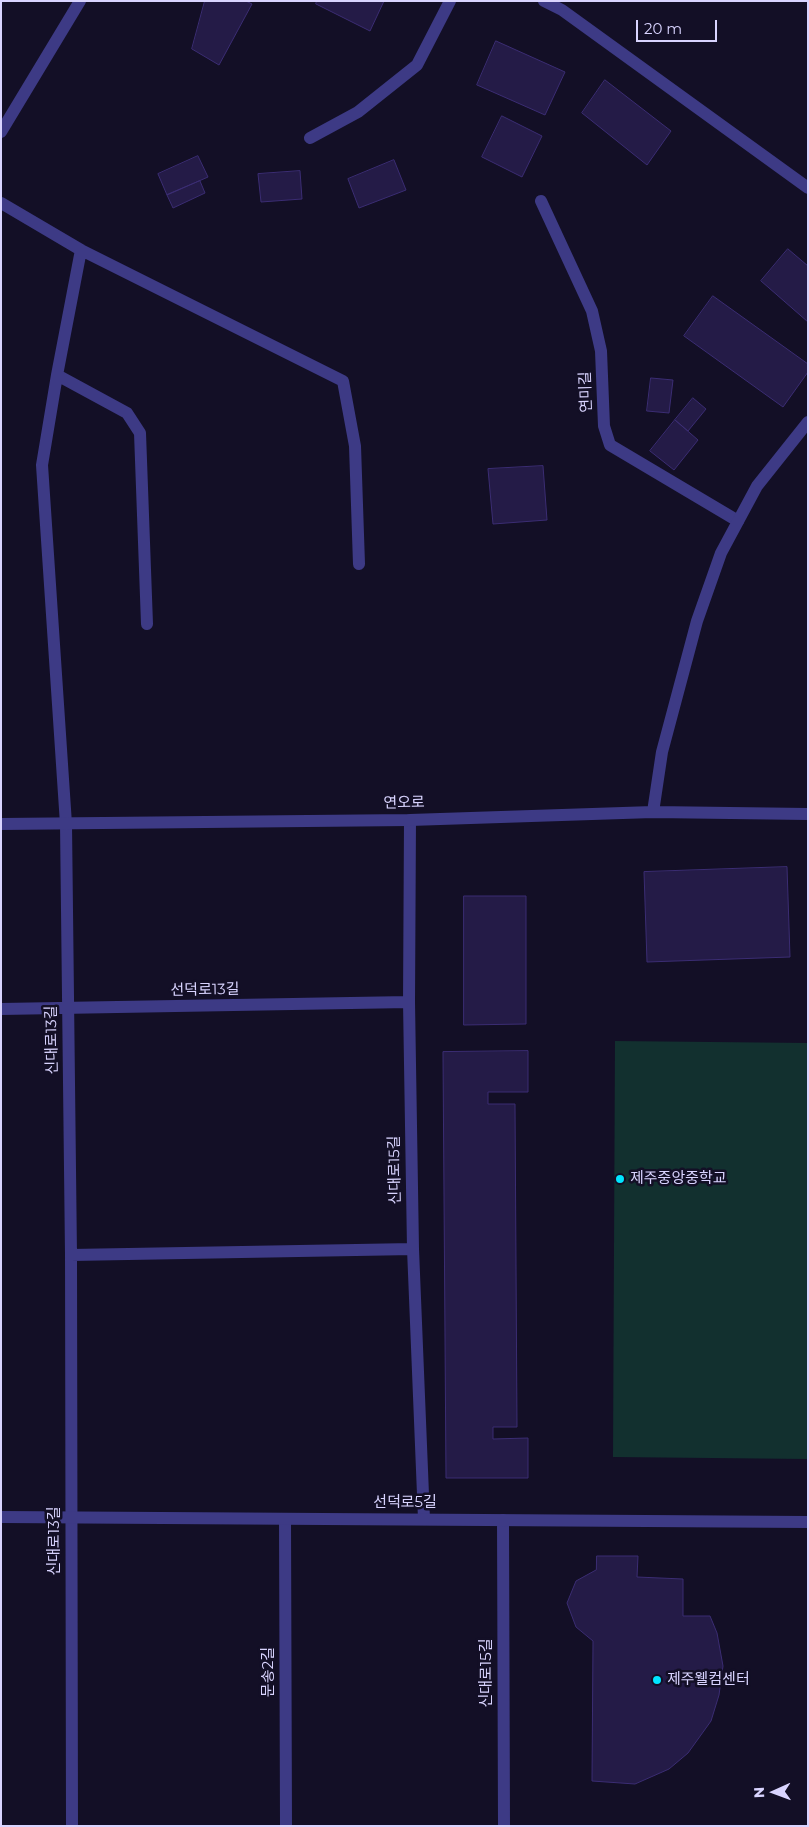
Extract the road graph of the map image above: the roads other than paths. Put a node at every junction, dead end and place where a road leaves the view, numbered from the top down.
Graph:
1 (80, 1) edge
2 (450, 1) edge
3 (544, 1) edge
4 (1, 132) edge
5 (310, 138) dead end
6 (808, 188) edge
7 (541, 201) dead end
8 (1, 203) edge
9 (81, 250) junction
10 (57, 375) junction
11 (808, 422) edge
12 (738, 521) junction
13 (359, 564) dead end
14 (147, 624) dead end
15 (653, 812) junction
16 (808, 814) edge
17 (410, 820) junction
18 (1, 824) edge
19 (66, 824) junction
20 (409, 1002) junction
21 (68, 1008) junction
22 (1, 1009) edge
23 (412, 1249) junction
24 (71, 1255) junction
25 (1, 1517) edge
26 (72, 1518) junction
27 (285, 1519) junction
28 (424, 1519) junction
29 (502, 1520) junction
30 (808, 1522) edge
31 (72, 1826) edge
32 (286, 1826) edge
33 (504, 1826) edge

1 - 4 street
2 - 5 street
3 - 6 street
7 - 12 street, 연미길
8 - 9 street
9 - 10 street, 신대로13길
9 - 13 street
10 - 14 street
10 - 19 street, 신대로13길
11 - 12 street
12 - 15 street
15 - 16 street, 연오로
15 - 17 street, 연오로
17 - 19 street, 연오로
17 - 20 street, 신대로15길
18 - 19 street, 연오로
19 - 21 street, 신대로13길
20 - 21 street, 선덕로13길
20 - 23 street, 신대로15길
21 - 22 street, 선덕로13길
21 - 24 street, 신대로13길
23 - 24 street
23 - 28 street, 신대로15길
24 - 26 street, 신대로13길
25 - 26 street, 선덕로5길
26 - 27 street, 선덕로5길
26 - 31 street, 신대로13길
27 - 28 street, 선덕로5길
27 - 32 street, 문송2길
28 - 29 street, 선덕로5길
29 - 30 street, 선덕로5길
29 - 33 street, 신대로15길

